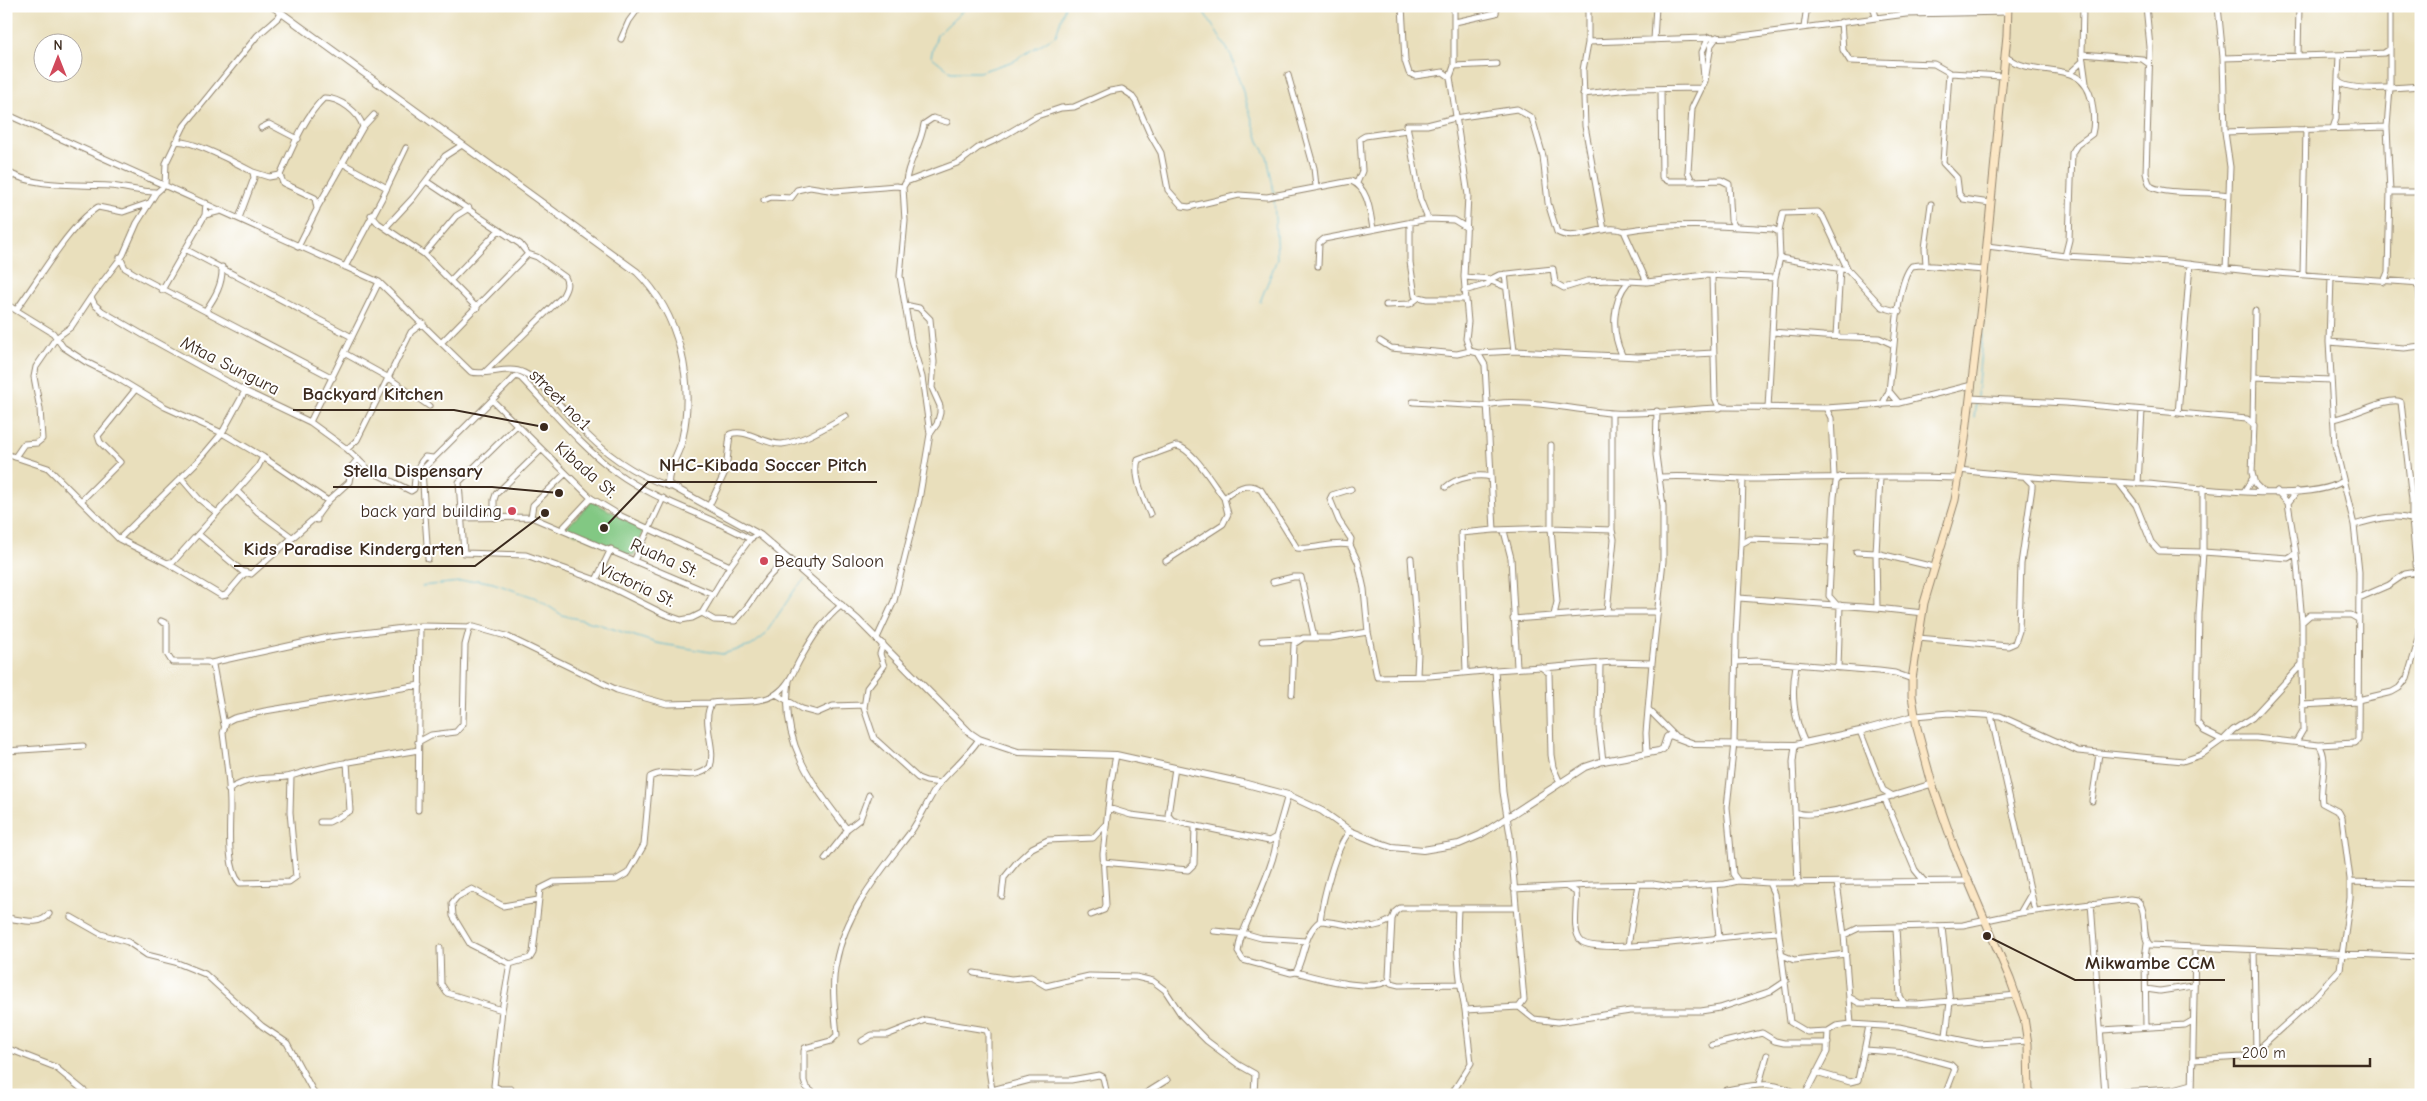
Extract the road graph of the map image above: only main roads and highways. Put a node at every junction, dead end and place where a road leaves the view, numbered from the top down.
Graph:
1 (2008, 9) edge
2 (2029, 1095) edge

1 - 2 main road

